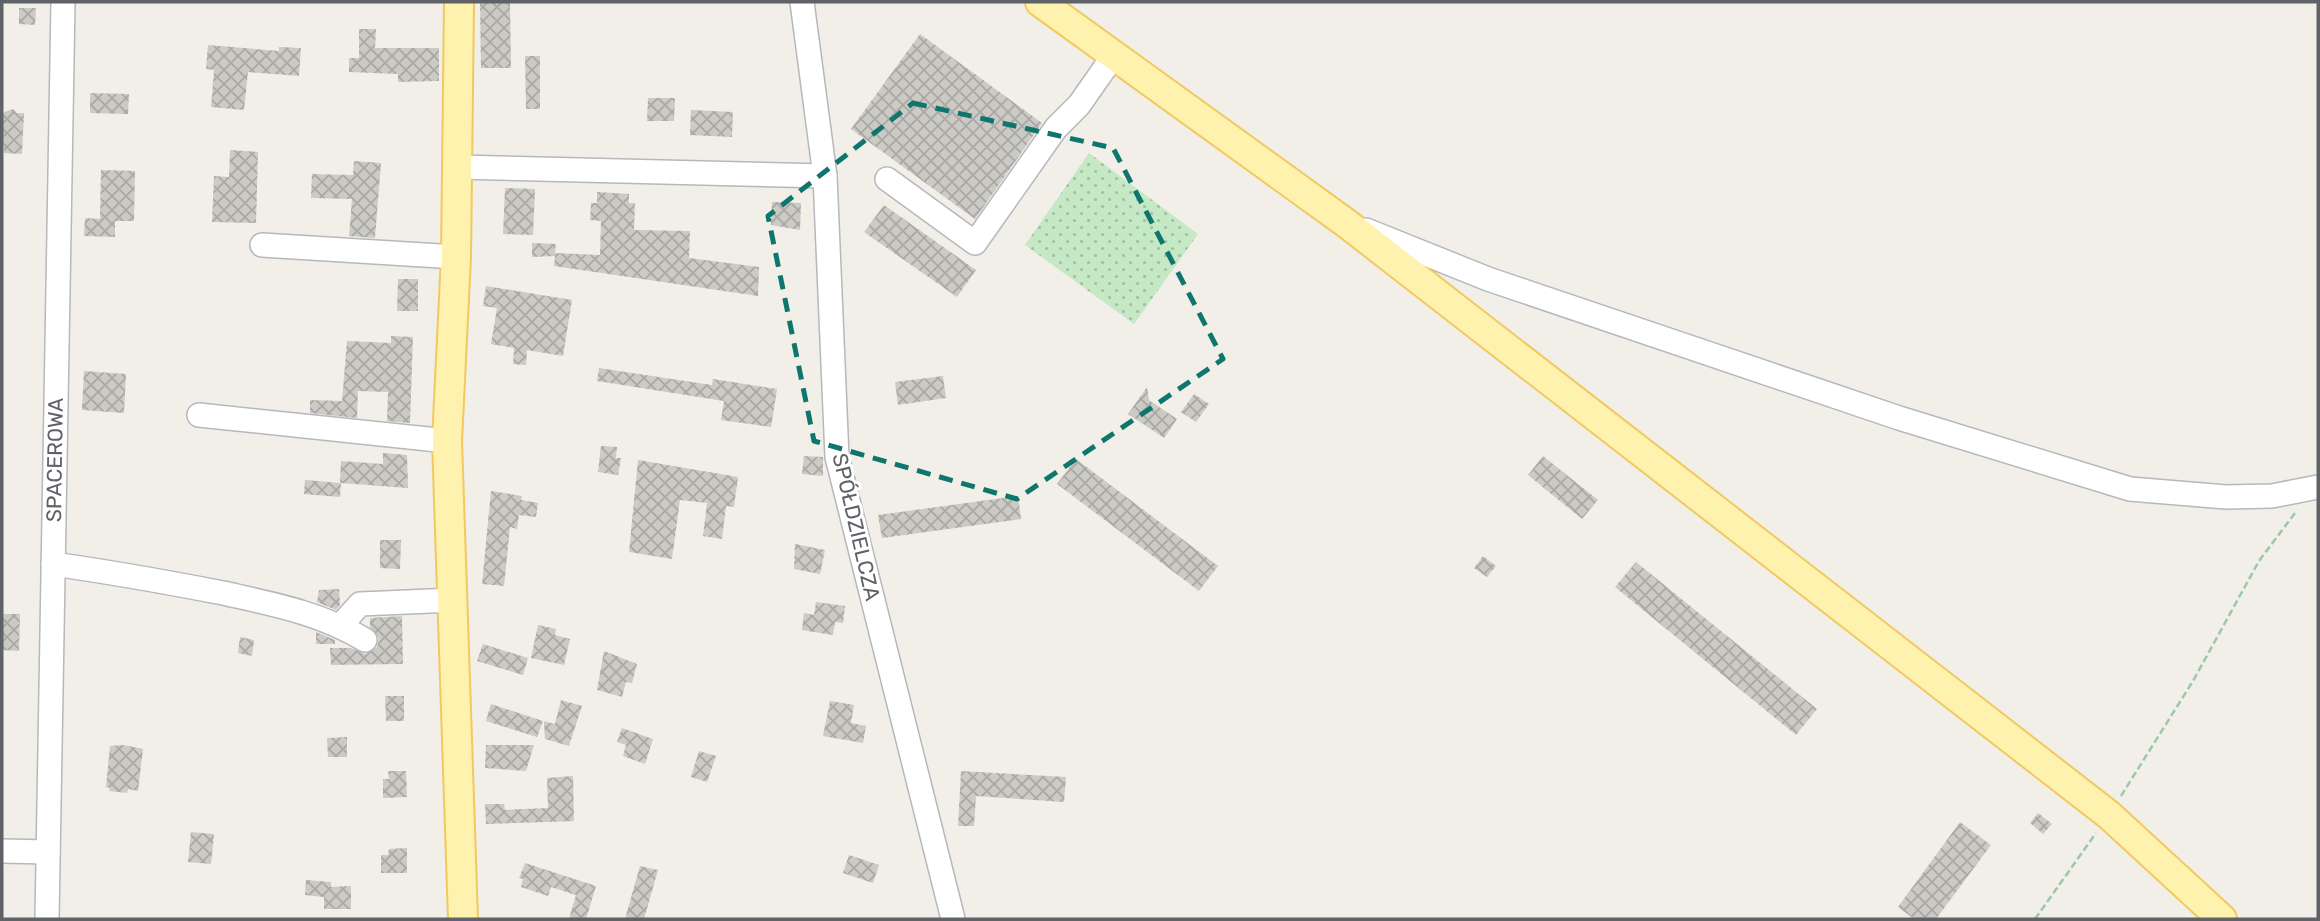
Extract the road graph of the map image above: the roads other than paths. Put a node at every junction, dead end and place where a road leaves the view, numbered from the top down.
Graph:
1 (63, 2) edge
2 (459, 2) edge
3 (802, 2) edge
4 (1040, 2) edge
5 (1114, 55) junction
6 (457, 167) junction
7 (825, 176) junction
8 (887, 179) dead end
9 (1346, 223) junction
10 (262, 245) dead end
11 (456, 257) junction
12 (1480, 276) junction
13 (1452, 305) junction
14 (199, 415) dead end
15 (447, 441) junction
16 (2318, 487) edge
17 (53, 564) junction
18 (454, 600) junction
19 (341, 625) junction
20 (365, 640) dead end
21 (2, 851) edge
22 (48, 852) junction
23 (47, 919) edge
24 (463, 919) edge
25 (953, 919) edge
26 (2222, 919) edge

1 - 17 street, SPACEROWA
2 - 6 main road
3 - 7 street, SPÓŁDZIELCZA
4 - 5 main road
5 - 8 street
5 - 9 main road
6 - 7 street
6 - 11 main road
7 - 25 street, SPÓŁDZIELCZA
9 - 12 street
9 - 13 main road
10 - 11 street
11 - 15 main road
12 - 13 street
12 - 16 street
13 - 26 main road
14 - 15 street
15 - 18 main road
17 - 19 street
17 - 22 street, SPACEROWA
18 - 19 street
18 - 24 main road
19 - 20 street
21 - 22 street
22 - 23 street, SPACEROWA

